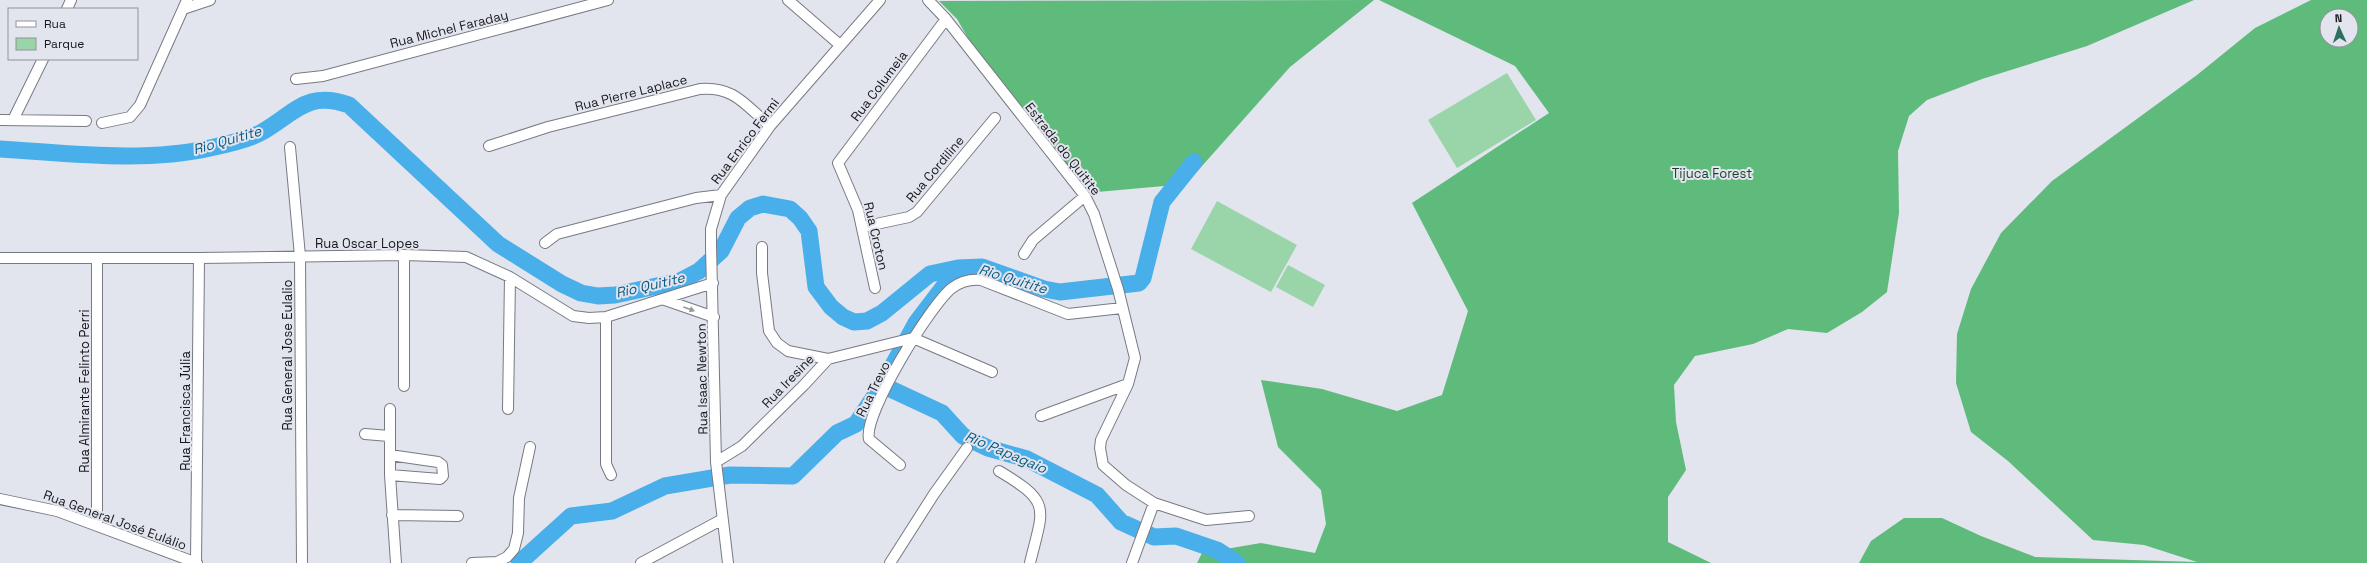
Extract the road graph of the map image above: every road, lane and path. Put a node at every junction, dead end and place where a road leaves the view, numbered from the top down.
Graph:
1 (210, 0) edge
2 (608, 0) edge
3 (788, 0) edge
4 (880, 0) edge
5 (928, 0) edge
6 (185, 5) edge
7 (946, 19) junction
8 (840, 45) junction
9 (43, 60) edge
10 (296, 79) dead end
11 (995, 118) dead end
12 (0, 120) edge
13 (14, 120) junction
14 (86, 121) dead end
15 (102, 123) dead end
16 (770, 126) junction
17 (489, 146) dead end
18 (290, 147) dead end
19 (840, 169) joint
20 (721, 195) junction
21 (1085, 196) junction
22 (862, 227) junction
23 (545, 243) dead end
24 (762, 247) dead end
25 (1024, 254) dead end
26 (404, 255) junction
27 (300, 256) junction
28 (0, 258) edge
29 (97, 258) junction
30 (199, 258) junction
31 (510, 277) junction
32 (713, 279) junction
33 (875, 288) dead end
34 (665, 300) junction
35 (1122, 308) junction
36 (606, 317) junction
37 (714, 317) junction
38 (912, 338) junction
39 (828, 359) junction
40 (992, 372) dead end
41 (1128, 384) junction
42 (404, 386) dead end
43 (390, 409) dead end
44 (508, 409) dead end
45 (1041, 416) dead end
46 (365, 434) dead end
47 (389, 436) junction
48 (530, 447) dead end
49 (967, 448) dead end
50 (390, 455) junction
51 (900, 464) dead end
52 (717, 465) junction
53 (999, 471) dead end
54 (390, 475) junction
55 (611, 475) dead end
56 (0, 499) edge
57 (1154, 503) junction
58 (392, 515) junction
59 (458, 516) dead end
60 (1249, 516) dead end
61 (721, 520) junction
62 (97, 524) junction
63 (197, 563) edge
64 (302, 563) edge
65 (396, 563) edge
66 (472, 563) edge
67 (641, 563) edge
68 (728, 563) edge
69 (890, 563) edge
70 (1030, 563) edge
71 (1132, 563) edge

1 - 6 street
2 - 10 street, Rua Michel Faraday
3 - 8 street
4 - 8 street, Rua Enrico Fermi
5 - 7 street, Estrada do Quitite
6 - 15 street
7 - 19 street, Rua Columeia
7 - 21 street, Estrada do Quitite
8 - 16 street, Rua Enrico Fermi
9 - 13 street
11 - 22 street, Rua Cordiline
12 - 13 street
13 - 14 street
16 - 17 street, Rua Pierre Laplace
16 - 20 street, Rua Enrico Fermi
18 - 27 street, Rua General Jose Eulalio
19 - 22 street, Rua Croton
20 - 23 street, Rua Enrico Fermi
20 - 32 street, Rua Isaac Newton
21 - 25 street
21 - 35 street, Estrada do Quitite
22 - 33 street, Rua Croton
24 - 39 street
26 - 27 street, Rua Oscar Lopes
26 - 31 street, Rua Oscar Lopes
26 - 42 street
27 - 30 street, Rua Oscar Lopes
27 - 64 street, Rua General Jose Eulalio
28 - 29 street, Rua Oscar Lopes
29 - 30 street, Rua Oscar Lopes
29 - 62 street, Rua Almirante Felinto Perri
30 - 63 street, Rua Francisca Júlia
31 - 36 street, Rua Oscar Lopes
31 - 44 street
32 - 34 street, Rua Oscar Lopes
32 - 37 street, Rua Isaac Newton
34 - 36 street, Rua Oscar Lopes
34 -> 37 street
35 - 38 street, Rua Trevo
35 - 41 street, Estrada do Quitite
36 - 55 street
37 - 52 street, Rua Isaac Newton
38 - 39 street, Rua Iresine
38 - 40 street
38 - 51 street, Rua Trevo
39 - 52 street, Rua Iresine
41 - 45 street
41 - 57 street, Estrada do Quitite
43 - 47 street
46 - 47 street
47 - 50 street
48 - 66 street
49 - 69 street
50 - 54 street
50 - 54 street
52 - 61 street, Rua Isaac Newton
53 - 70 street
54 - 58 street
56 - 62 street, Rua General José Eulálio
57 - 60 street, Estrada do Quitite
57 - 71 street
58 - 59 street
58 - 65 street
61 - 67 street
61 - 68 street, Rua Isaac Newton
62 - 63 street, Rua General José Eulálio

